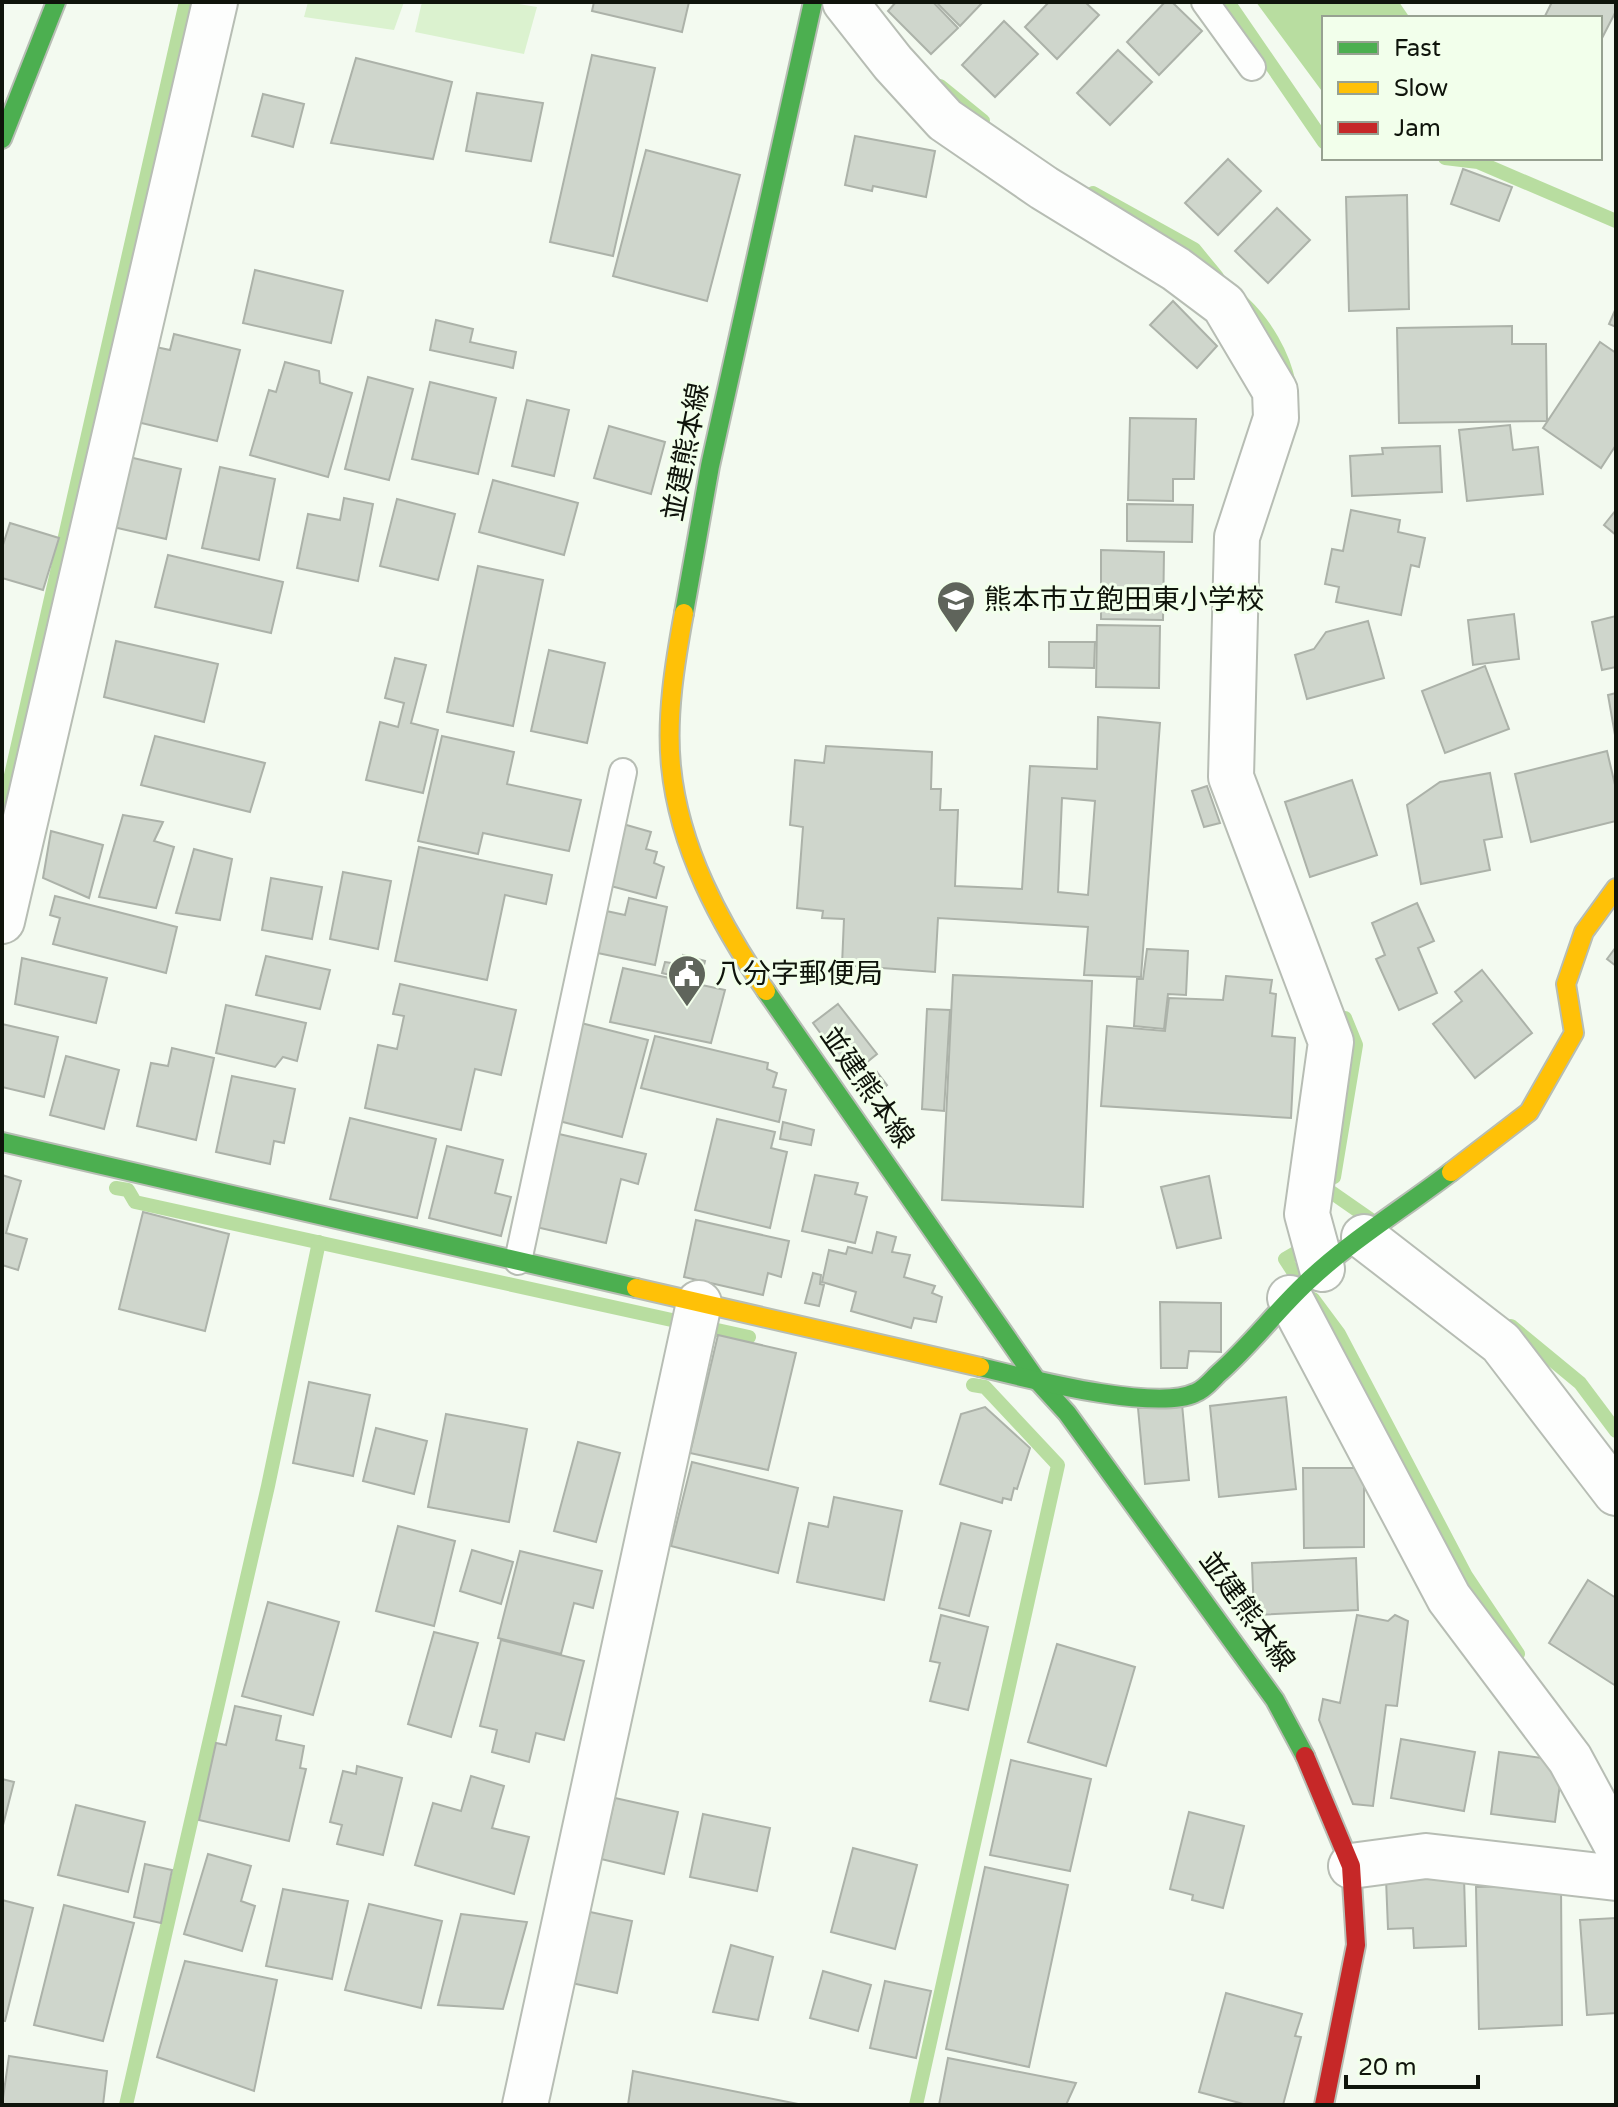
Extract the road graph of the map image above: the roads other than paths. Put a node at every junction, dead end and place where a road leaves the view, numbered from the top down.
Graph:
1 (56, 2) edge
2 (215, 2) edge
3 (813, 2) edge
4 (845, 2) edge
5 (1205, 2) edge
6 (1252, 67) dead end
7 (2, 139) edge
8 (623, 772) dead end
9 (1616, 888) edge
10 (2, 921) edge
11 (2, 1142) edge
12 (1364, 1237) junction
13 (518, 1261) junction
14 (1322, 1269) junction
15 (1290, 1298) junction
16 (699, 1303) junction
17 (1035, 1378) junction
18 (1616, 1493) edge
19 (1616, 1844) edge
20 (1351, 1866) junction
21 (1616, 1878) edge
22 (525, 2105) edge
23 (1324, 2105) edge

1 - 7 main road
2 - 10 street
3 - 17 main road, 並建熊本線
4 - 14 street
5 - 6 lane
8 - 13 lane
9 - 12 main road
11 - 13 main road
12 - 14 main road
12 - 18 street
13 - 16 main road
14 - 15 main road
15 - 17 main road
15 - 19 street
16 - 17 main road
16 - 22 street
17 - 20 main road, 並建熊本線
20 - 21 street
20 - 23 main road, 並建熊本線

